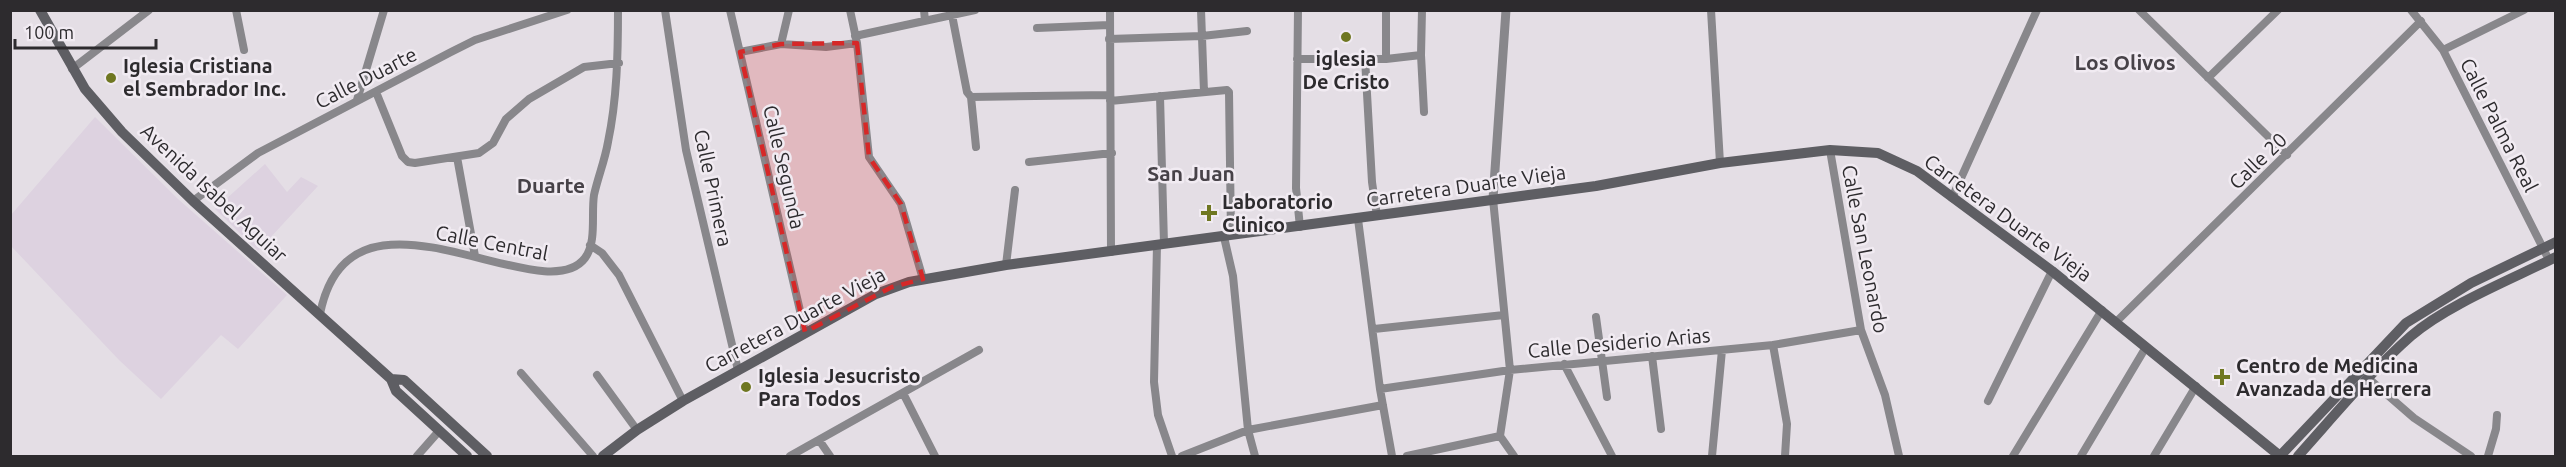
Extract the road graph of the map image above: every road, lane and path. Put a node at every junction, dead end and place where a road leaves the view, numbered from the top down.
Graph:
1 (40, 10) edge
2 (149, 10) edge
3 (236, 10) edge
4 (384, 10) edge
5 (567, 10) edge
6 (618, 10) edge
7 (665, 10) edge
8 (730, 10) edge
9 (789, 10) edge
10 (850, 10) edge
11 (924, 10) edge
12 (975, 10) edge
13 (1110, 10) edge
14 (1201, 10) edge
15 (1298, 10) edge
16 (1386, 10) edge
17 (1422, 10) edge
18 (1506, 10) edge
19 (1711, 10) edge
20 (2037, 10) edge
21 (2139, 10) edge
22 (2278, 10) edge
23 (2411, 10) edge
24 (2524, 10) edge
25 (952, 15) junction
26 (925, 21) junction
27 (2421, 21) junction
28 (1109, 25) junction
29 (1037, 27) dead end
30 (1247, 31) dead end
31 (1202, 36) junction
32 (856, 39) junction
33 (1109, 39) junction
34 (781, 44) junction
35 (244, 50) dead end
36 (2443, 50) junction
37 (740, 52) junction
38 (1421, 55) junction
39 (1365, 58) junction
40 (1297, 59) junction
41 (1386, 59) junction
42 (619, 63) junction
43 (72, 69) junction
44 (2208, 78) junction
45 (376, 92) junction
46 (1204, 92) junction
47 (971, 96) junction
48 (1161, 96) junction
49 (1110, 98) junction
50 (357, 100) junction
51 (1424, 111) dead end
52 (976, 147) dead end
53 (1830, 150) junction
54 (1112, 153) junction
55 (2287, 155) junction
56 (457, 157) junction
57 (1029, 162) dead end
58 (1720, 163) junction
59 (1015, 190) dead end
60 (1952, 198) junction
61 (1493, 199) junction
62 (193, 201) junction
63 (1377, 216) junction
64 (1358, 219) junction
65 (1300, 226) junction
66 (1227, 236) junction
67 (2556, 242) edge
68 (590, 245) junction
69 (1161, 245) junction
70 (2543, 248) junction
71 (1111, 252) junction
72 (475, 256) junction
73 (2552, 258) edge
74 (1006, 265) junction
75 (2052, 271) junction
76 (923, 279) junction
77 (2102, 310) junction
78 (320, 314) junction
79 (1504, 315) junction
80 (1596, 317) dead end
81 (2116, 322) junction
82 (1374, 328) junction
83 (1861, 330) junction
84 (805, 332) junction
85 (1773, 345) junction
86 (2146, 347) junction
87 (979, 350) dead end
88 (1722, 350) junction
89 (1652, 356) junction
90 (1601, 361) junction
91 (1564, 364) junction
92 (1510, 369) junction
93 (738, 370) junction
94 (521, 373) dead end
95 (597, 375) dead end
96 (2368, 378) junction
97 (392, 379) junction
98 (2196, 386) junction
99 (1380, 389) junction
100 (903, 393) junction
101 (1607, 398) dead end
102 (683, 401) junction
103 (1989, 401) dead end
104 (1383, 405) junction
105 (2496, 415) dead end
106 (448, 422) junction
107 (1660, 429) dead end
108 (637, 430) junction
109 (1248, 430) junction
110 (439, 431) junction
111 (1500, 436) junction
112 (819, 440) junction
113 (417, 456) edge
114 (467, 456) edge
115 (487, 456) edge
116 (593, 456) edge
117 (603, 456) edge
118 (790, 456) edge
119 (830, 456) edge
120 (935, 456) edge
121 (1172, 456) edge
122 (1182, 456) edge
123 (1255, 456) edge
124 (1392, 456) edge
125 (1407, 456) edge
126 (1514, 456) edge
127 (1612, 456) edge
128 (1712, 456) edge
129 (1785, 456) edge
130 (1899, 456) edge
131 (2013, 456) edge
132 (2081, 456) edge
133 (2154, 456) edge
134 (2280, 456) edge
135 (2298, 456) edge
136 (2471, 456) edge
137 (2488, 456) edge

1 - 43 main road, Avenida Isabel Aguiar
2 - 43 street
3 - 35 street
4 - 50 street
5 - 45 street, Calle Duarte
6 - 42 street
7 - 93 street, Calle Primera
8 - 37 street, Calle Segunda
9 - 34 street
10 - 32 street
11 - 26 street
12 - 25 street
13 - 28 street
14 - 31 street
15 - 40 street
16 - 41 street
17 - 38 street
18 - 61 street
19 - 58 street
20 - 60 street
21 - 44 street
22 - 44 street
23 - 27 street, Calle Palma Real
24 - 36 street
25 - 26 street
25 - 47 street
26 - 32 street
27 - 36 street, Calle Palma Real
27 - 55 street, Calle 20
28 - 29 street
28 - 33 street
30 - 31 street
31 - 33 street
31 - 46 street
32 - 34 street
32 - 76 street
33 - 49 street
34 - 37 street
36 - 70 street, Calle Palma Real
37 - 84 street, Calle Segunda
38 - 41 street
38 - 51 street
39 - 40 street
39 - 41 street
39 - 63 street
40 - 65 street
42 - 56 street
42 - 68 street
43 - 62 main road, Avenida Isabel Aguiar
44 - 55 street
45 - 50 street, Calle Duarte
45 - 56 street
46 - 48 street
46 - 66 street
47 - 49 street
47 - 52 street
48 - 49 street
48 - 69 street
49 - 54 street
50 - 62 street, Calle Duarte
53 - 58 main road, Carretera Duarte Vieja
53 - 60 main road, Carretera Duarte Vieja
53 - 83 street, Calle San Leonardo
54 - 57 street
54 - 71 street
55 - 81 street, Calle 20
56 - 72 street
58 - 61 main road, Carretera Duarte Vieja
59 - 74 street
60 - 75 main road, Carretera Duarte Vieja
61 - 63 main road, Carretera Duarte Vieja
61 - 79 street
62 - 78 main road, Avenida Isabel Aguiar
63 - 64 main road, Carretera Duarte Vieja
64 - 65 main road, Carretera Duarte Vieja
64 - 82 street
65 - 66 main road, Carretera Duarte Vieja
66 - 69 main road, Carretera Duarte Vieja
66 - 109 street
67 - 70 main road
68 - 72 street, Calle Central
68 - 102 street
69 - 71 main road, Carretera Duarte Vieja
69 - 121 street
70 - 73 street, Calle Palma Real
70 - 134 main road
71 - 74 main road, Carretera Duarte Vieja
72 - 78 street, Calle Central
73 - 96 main road
74 - 76 main road, Carretera Duarte Vieja
75 - 77 main road, Carretera Duarte Vieja
75 - 103 street
76 - 84 main road, Carretera Duarte Vieja
77 - 81 main road, Carretera Duarte Vieja
77 - 131 street
78 - 97 main road, Avenida Isabel Aguiar
79 - 82 street
79 - 92 street
80 - 90 street
81 - 86 main road, Carretera Duarte Vieja
82 - 99 street
83 - 85 street, Calle Desiderio Arias
83 - 130 street, Calle San Leonardo
84 - 93 main road, Carretera Duarte Vieja
85 - 88 street, Calle Desiderio Arias
85 - 129 street
86 - 98 main road, Carretera Duarte Vieja
86 - 132 street
87 - 100 street
88 - 89 street, Calle Desiderio Arias
88 - 128 street
89 - 90 street, Calle Desiderio Arias
89 - 107 street
90 - 91 street, Calle Desiderio Arias
90 - 101 street
91 - 92 street, Calle Desiderio Arias
91 - 127 street
92 - 99 street, Calle Desiderio Arias
92 - 111 street
93 - 102 main road, Carretera Duarte Vieja
94 - 116 street
95 - 108 street
96 - 135 main road
96 - 136 street
97 - 106 main road, Avenida Isabel Aguiar
97 - 110 main road, Avenida Isabel Aguiar
98 - 133 street
98 - 134 main road, Carretera Duarte Vieja
99 - 104 street
100 - 112 street
100 - 120 street
102 - 108 main road, Carretera Duarte Vieja
104 - 109 street
104 - 124 street
105 - 137 street
106 - 110 main road
106 - 115 main road, Avenida Isabel Aguiar
108 - 117 main road, Carretera Duarte Vieja
109 - 122 street
109 - 123 street
110 - 113 street
110 - 114 main road, Avenida Isabel Aguiar
111 - 125 street
111 - 126 street
112 - 118 street
112 - 119 street

